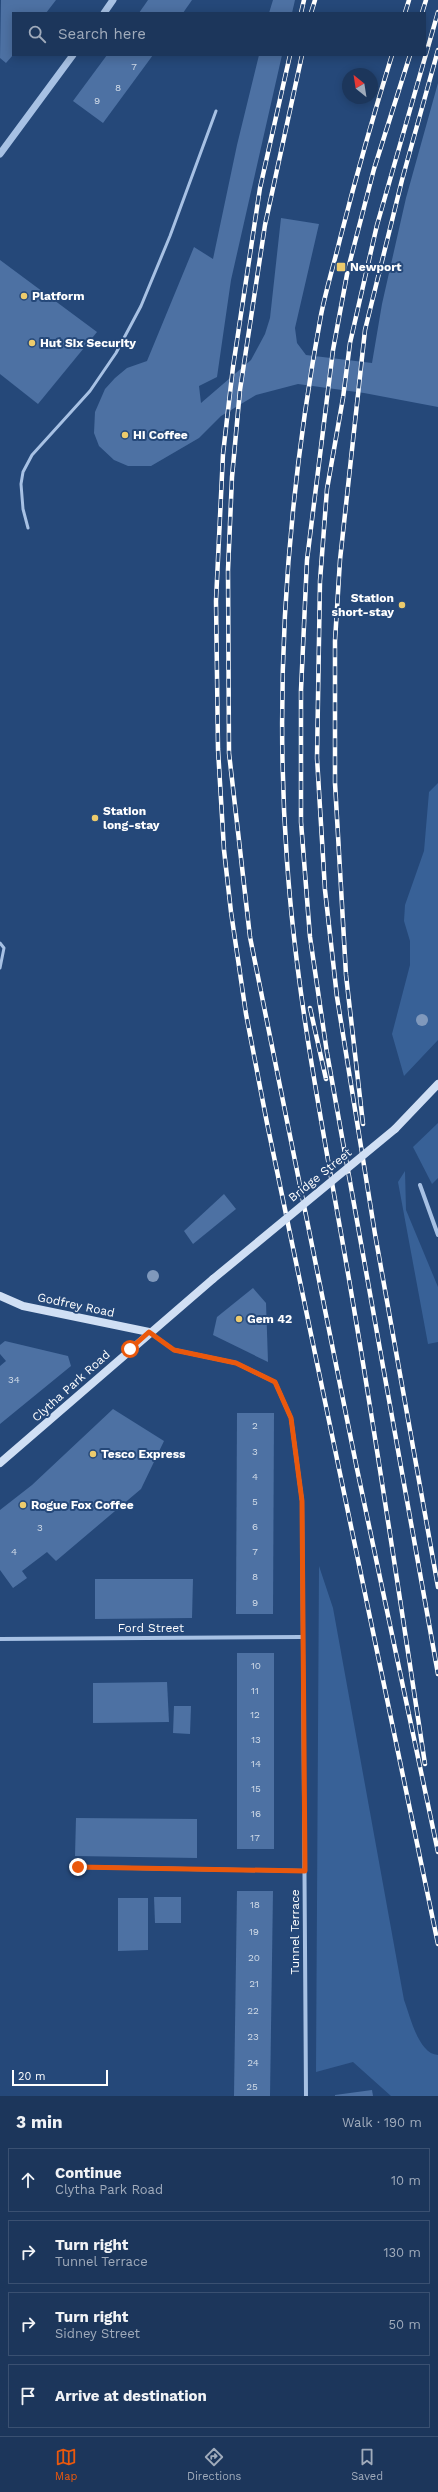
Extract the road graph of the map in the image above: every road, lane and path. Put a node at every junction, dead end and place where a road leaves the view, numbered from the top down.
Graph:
1 (112, 1) edge
2 (105, 12) edge
3 (72, 56) edge
4 (216, 111) dead end
5 (0, 154) edge
6 (28, 528) dead end
7 (0, 943) edge
8 (0, 968) edge
9 (438, 1084) edge
10 (420, 1185) dead end
11 (438, 1235) edge
12 (213, 1279) joint
13 (0, 1296) edge
14 (149, 1332) junction
15 (0, 1463) edge
16 (302, 1636) junction
17 (0, 1639) edge
18 (78, 1867) dead end
19 (305, 1871) junction
20 (306, 2096) edge

1 - 2 street
3 - 5 street
4 - 6 lane
7 - 8 lane
9 - 12 main road, Bridge Street, bridge
10 - 11 street
12 - 14 main road, Clytha Park Road
13 - 14 main road, Godfrey Road
14 - 15 main road, Clytha Park Road
14 - 16 street, Tunnel Terrace
16 - 17 street, Ford Street
16 - 19 street, Tunnel Terrace
18 - 19 street
19 - 20 street, Tunnel Terrace

